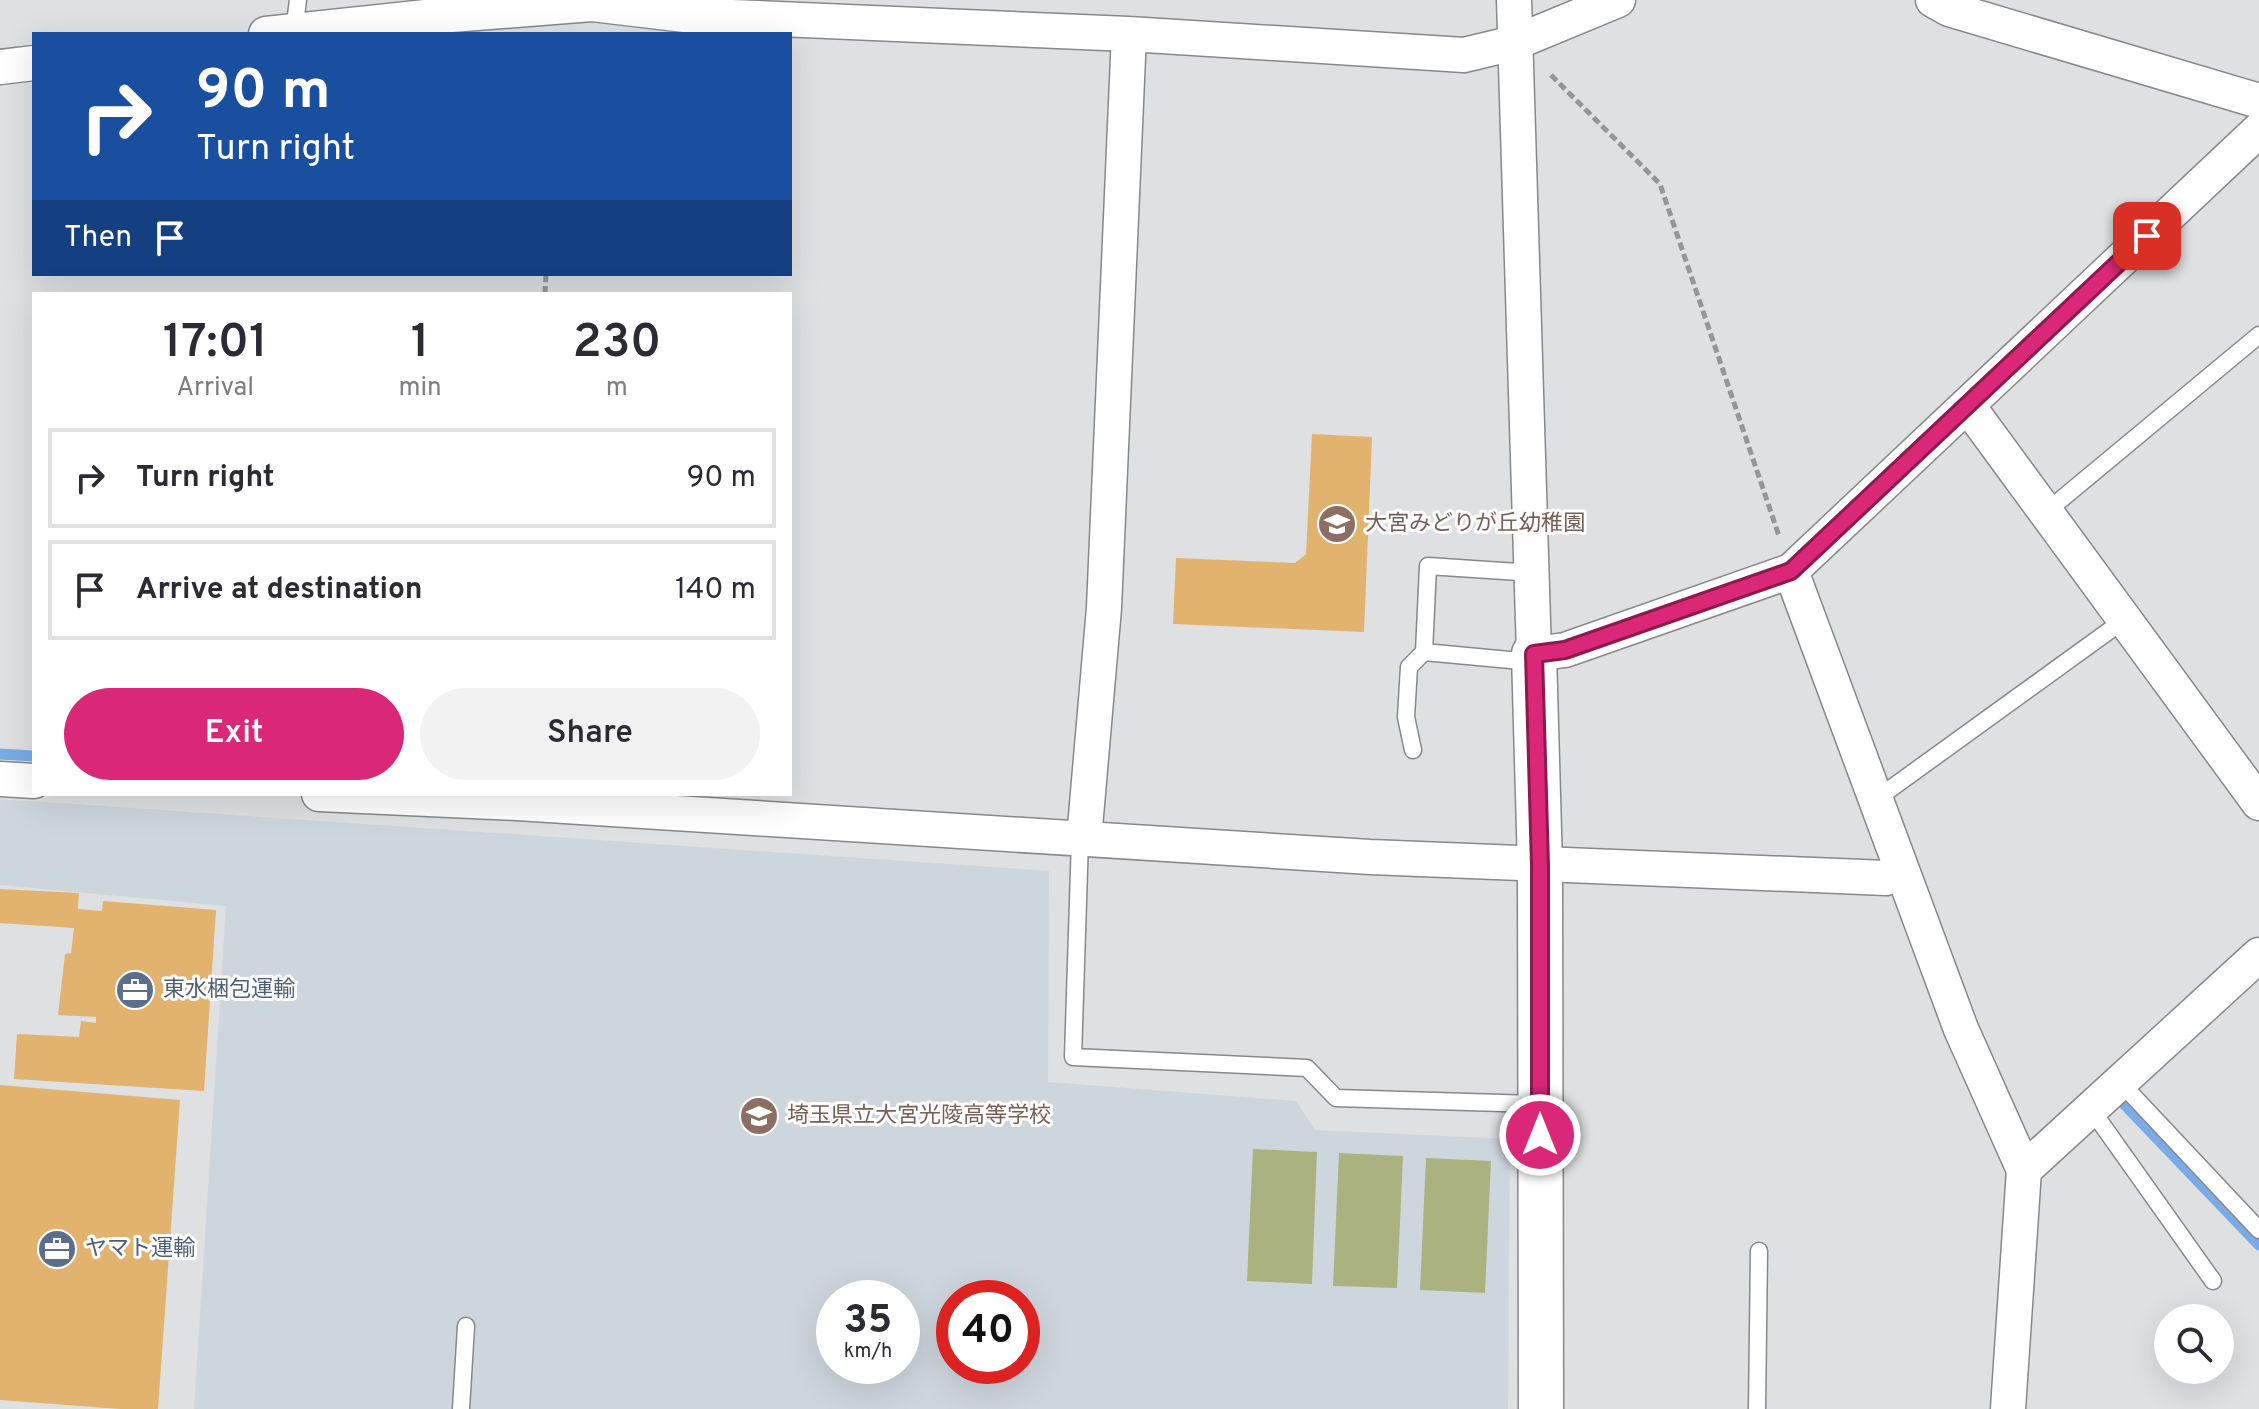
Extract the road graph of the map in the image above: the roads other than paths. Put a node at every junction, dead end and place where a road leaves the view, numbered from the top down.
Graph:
1 (1514, 0) edge
2 (1618, 0) edge
3 (1933, 0) edge
4 (687, 7) edge
5 (427, 8) edge
6 (286, 22) edge
7 (1129, 34) junction
8 (1515, 58) junction
9 (32, 63) edge
10 (0, 67) edge
11 (2259, 101) edge
12 (2259, 130) edge
13 (2259, 335) edge
14 (1968, 406) junction
15 (2046, 512) junction
16 (1791, 571) junction
17 (1533, 573) junction
18 (2124, 620) junction
19 (1424, 652) junction
20 (1534, 658) junction
21 (1413, 750) dead end
22 (0, 779) edge
23 (32, 781) edge
24 (363, 796) edge
25 (1875, 800) junction
26 (2259, 803) edge
27 (1082, 839) junction
28 (1540, 866) junction
29 (1902, 873) junction
30 (2259, 955) edge
31 (2120, 1082) junction
32 (1540, 1105) junction
33 (2091, 1109) junction
34 (2024, 1170) junction
35 (2259, 1230) edge
36 (1759, 1251) dead end
37 (2213, 1281) dead end
38 (466, 1326) dead end
39 (461, 1409) edge
40 (1541, 1409) edge
41 (1757, 1409) edge
42 (2008, 1409) edge

1 - 8 street
2 - 8 street
3 - 11 street
4 - 5 street
4 - 7 street
5 - 6 street
7 - 8 street
7 - 27 street
8 - 17 street
9 - 10 street
12 - 14 street
13 - 15 lane
14 - 15 street
14 - 16 street
15 - 18 street
16 - 20 street
16 - 25 street
17 - 19 lane
17 - 20 street
18 - 25 lane
18 - 26 street
19 - 20 lane
19 - 21 lane
20 - 28 street
22 - 23 street
24 - 27 street
25 - 29 street
27 - 28 street
27 - 32 lane
28 - 29 street
28 - 32 street
29 - 34 street
30 - 31 street
31 - 33 street
31 - 35 lane
32 - 40 street
33 - 34 street
33 - 37 lane
34 - 42 street
36 - 41 lane
38 - 39 lane

